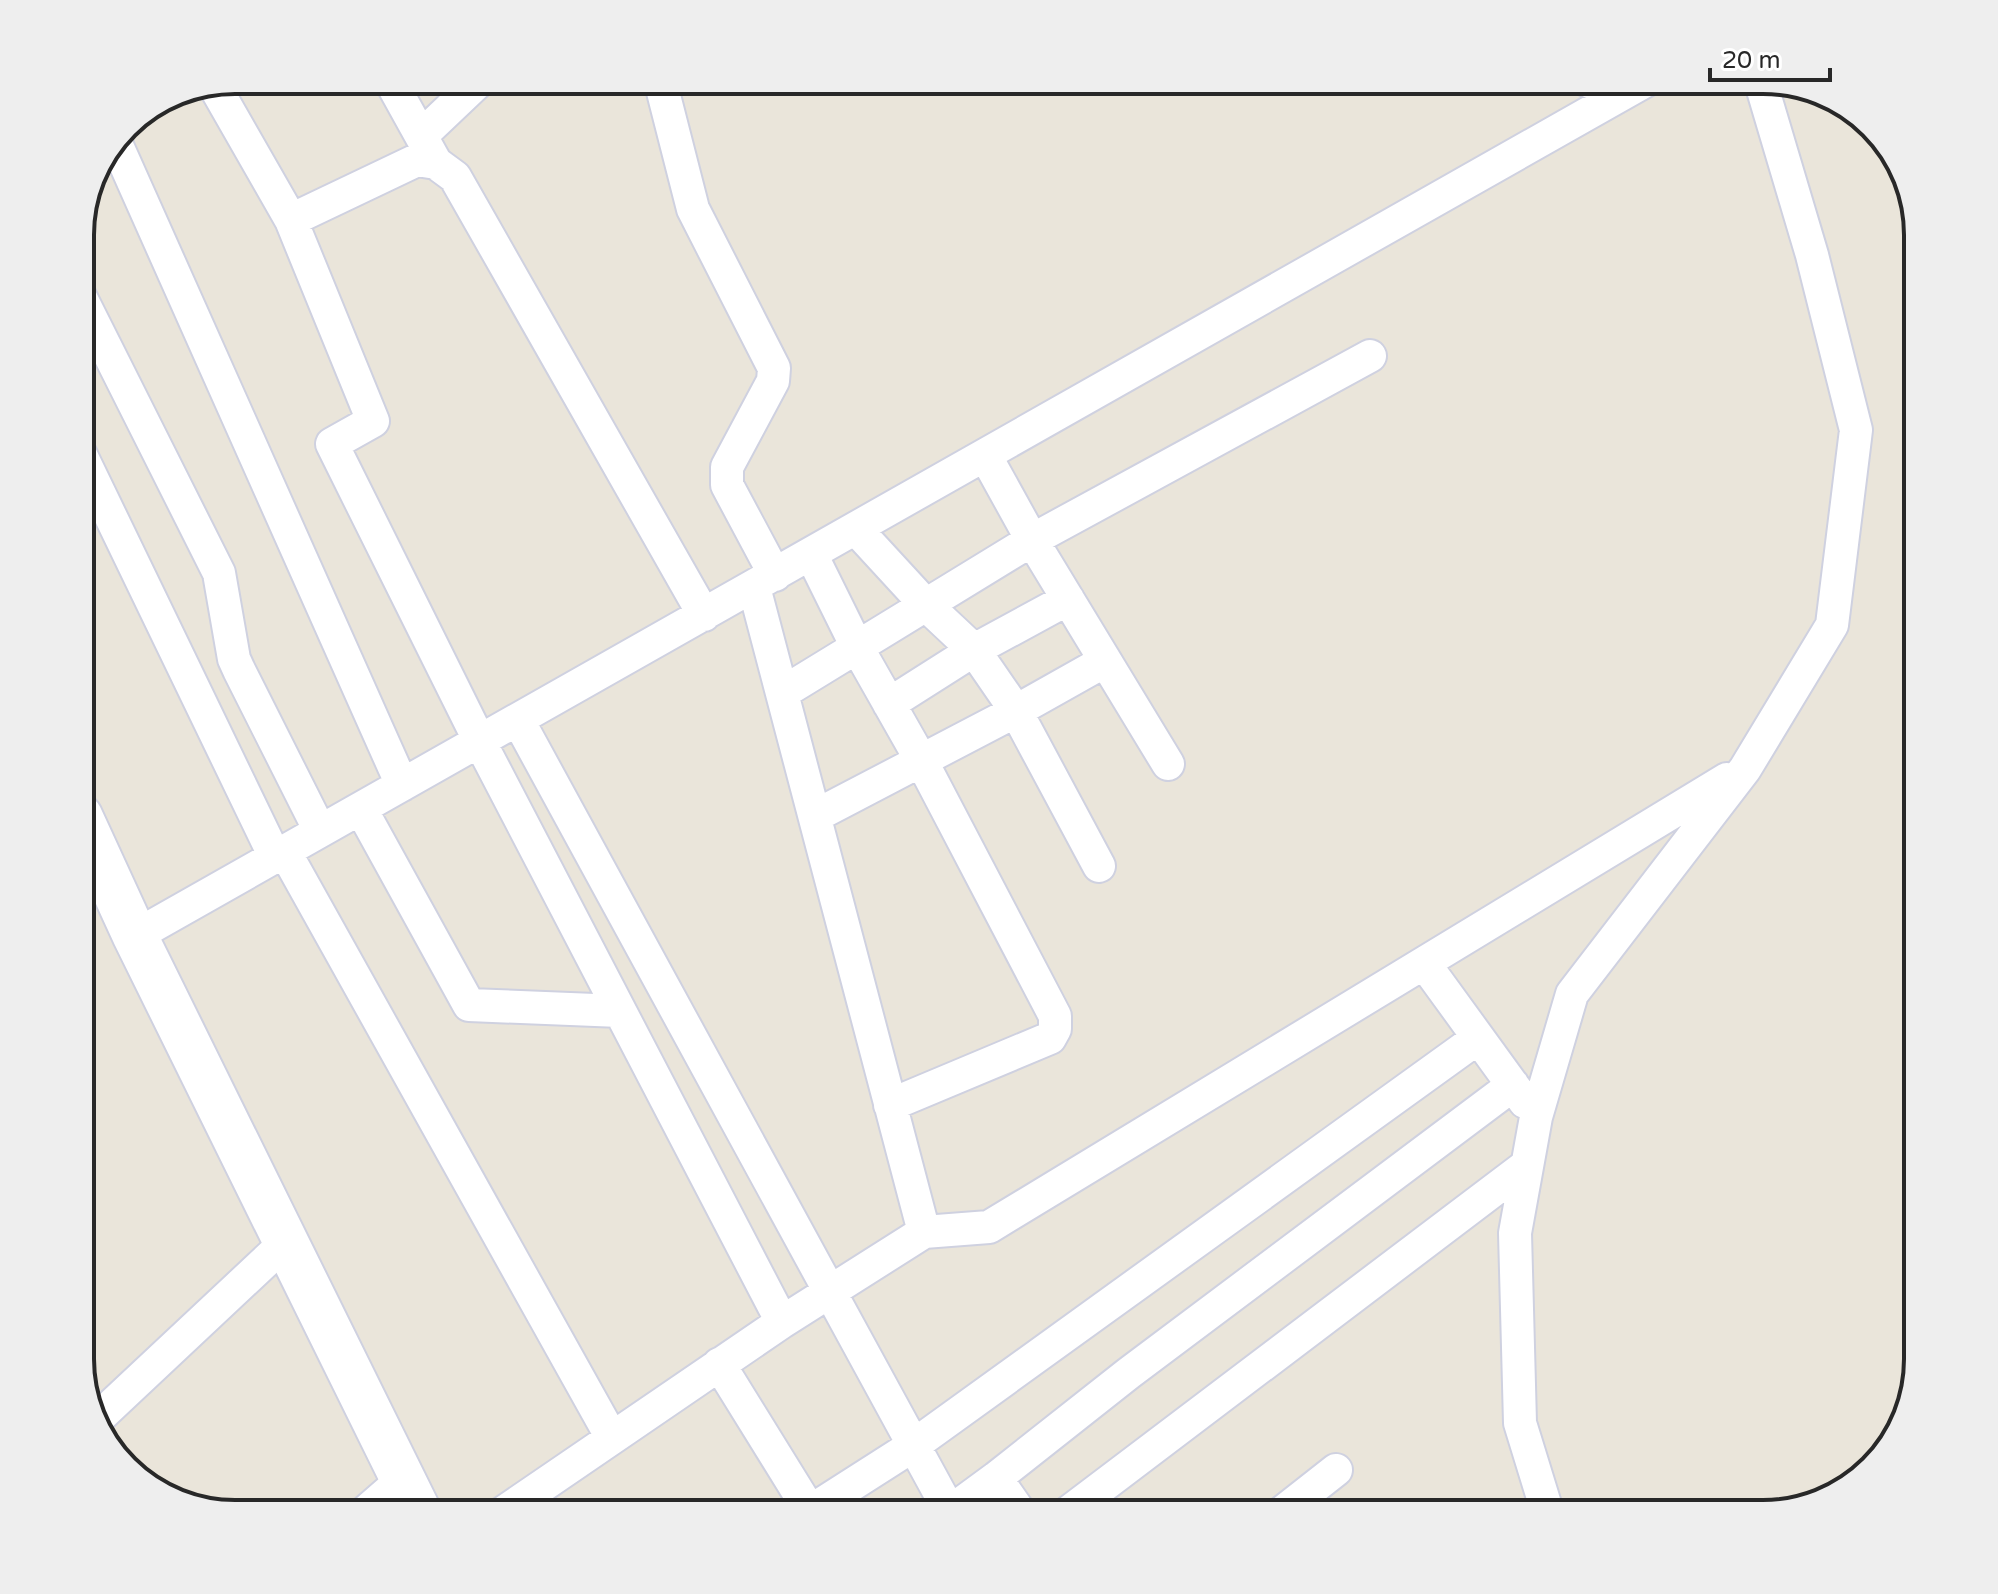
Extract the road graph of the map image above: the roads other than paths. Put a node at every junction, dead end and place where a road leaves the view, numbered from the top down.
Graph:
1 (398, 94) edge
2 (469, 94) edge
3 (664, 94) edge
4 (1614, 94) edge
5 (1622, 94) edge
6 (1764, 94) edge
7 (219, 95) edge
8 (1618, 96) junction
9 (428, 149) junction
10 (120, 153) edge
11 (291, 220) junction
12 (94, 324) edge
13 (1370, 356) dead end
14 (985, 455) junction
15 (94, 481) edge
16 (856, 529) junction
17 (1032, 540) junction
18 (811, 554) junction
19 (765, 581) junction
20 (1068, 599) junction
21 (925, 604) junction
22 (704, 615) junction
23 (857, 647) junction
24 (974, 650) junction
25 (1105, 661) junction
26 (782, 693) junction
27 (889, 704) junction
28 (1016, 711) junction
29 (518, 720) junction
30 (480, 742) junction
31 (921, 760) junction
32 (1168, 764) dead end
33 (1745, 769) junction
34 (402, 785) junction
35 (361, 809) junction
36 (815, 816) junction
37 (320, 831) junction
38 (94, 847) edge
39 (280, 854) junction
40 (1099, 866) dead end
41 (135, 936) junction
42 (1424, 963) junction
43 (620, 1011) junction
44 (1478, 1038) junction
45 (1513, 1085) junction
46 (890, 1105) junction
47 (1536, 1117) junction
48 (1527, 1165) junction
49 (924, 1232) junction
50 (285, 1243) junction
51 (831, 1291) junction
52 (782, 1322) junction
53 (719, 1364) junction
54 (105, 1412) edge
55 (612, 1438) junction
56 (914, 1445) junction
57 (1336, 1470) dead end
58 (996, 1478) junction
59 (411, 1497) edge
60 (521, 1500) edge
61 (800, 1500) edge
62 (828, 1500) edge
63 (942, 1500) edge
64 (966, 1500) edge
65 (1011, 1500) edge
66 (1084, 1500) edge
67 (1298, 1500) edge
68 (1544, 1500) edge

1 - 9 street
2 - 9 street
3 - 19 street
4 - 8 street
5 - 8 street
6 - 33 street
7 - 11 street
8 - 14 street
9 - 11 street
9 - 22 street
10 - 34 street
11 - 30 street
12 - 37 street
13 - 17 street
14 - 16 street
14 - 17 street
15 - 39 street
16 - 18 street
16 - 21 street
17 - 20 street
17 - 21 street
18 - 19 street
18 - 23 street
19 - 22 street
19 - 26 street
20 - 24 street
20 - 25 street
21 - 23 street
21 - 24 street
22 - 29 street
23 - 26 street
23 - 27 street
24 - 27 street
24 - 28 street
25 - 28 street
25 - 32 street
26 - 36 street
27 - 31 street
28 - 31 street
28 - 40 street
29 - 30 street
29 - 51 street
30 - 34 street
30 - 43 street
31 - 36 street
31 - 46 street
33 - 42 street
33 - 47 street
34 - 35 street
35 - 37 street
35 - 43 street
36 - 46 street
37 - 39 street
38 - 41 main road
39 - 41 street
39 - 55 street
41 - 50 main road
42 - 44 street
42 - 49 street
43 - 52 street
44 - 45 street
44 - 56 street
45 - 47 street
45 - 58 street
46 - 49 street
47 - 48 street
48 - 66 street
48 - 68 street
49 - 51 street
50 - 54 street
50 - 59 main road
51 - 52 street
51 - 56 street
52 - 53 street
53 - 55 street
53 - 61 street
55 - 60 street
56 - 62 street
56 - 63 street
57 - 67 street
58 - 64 street
58 - 65 street

